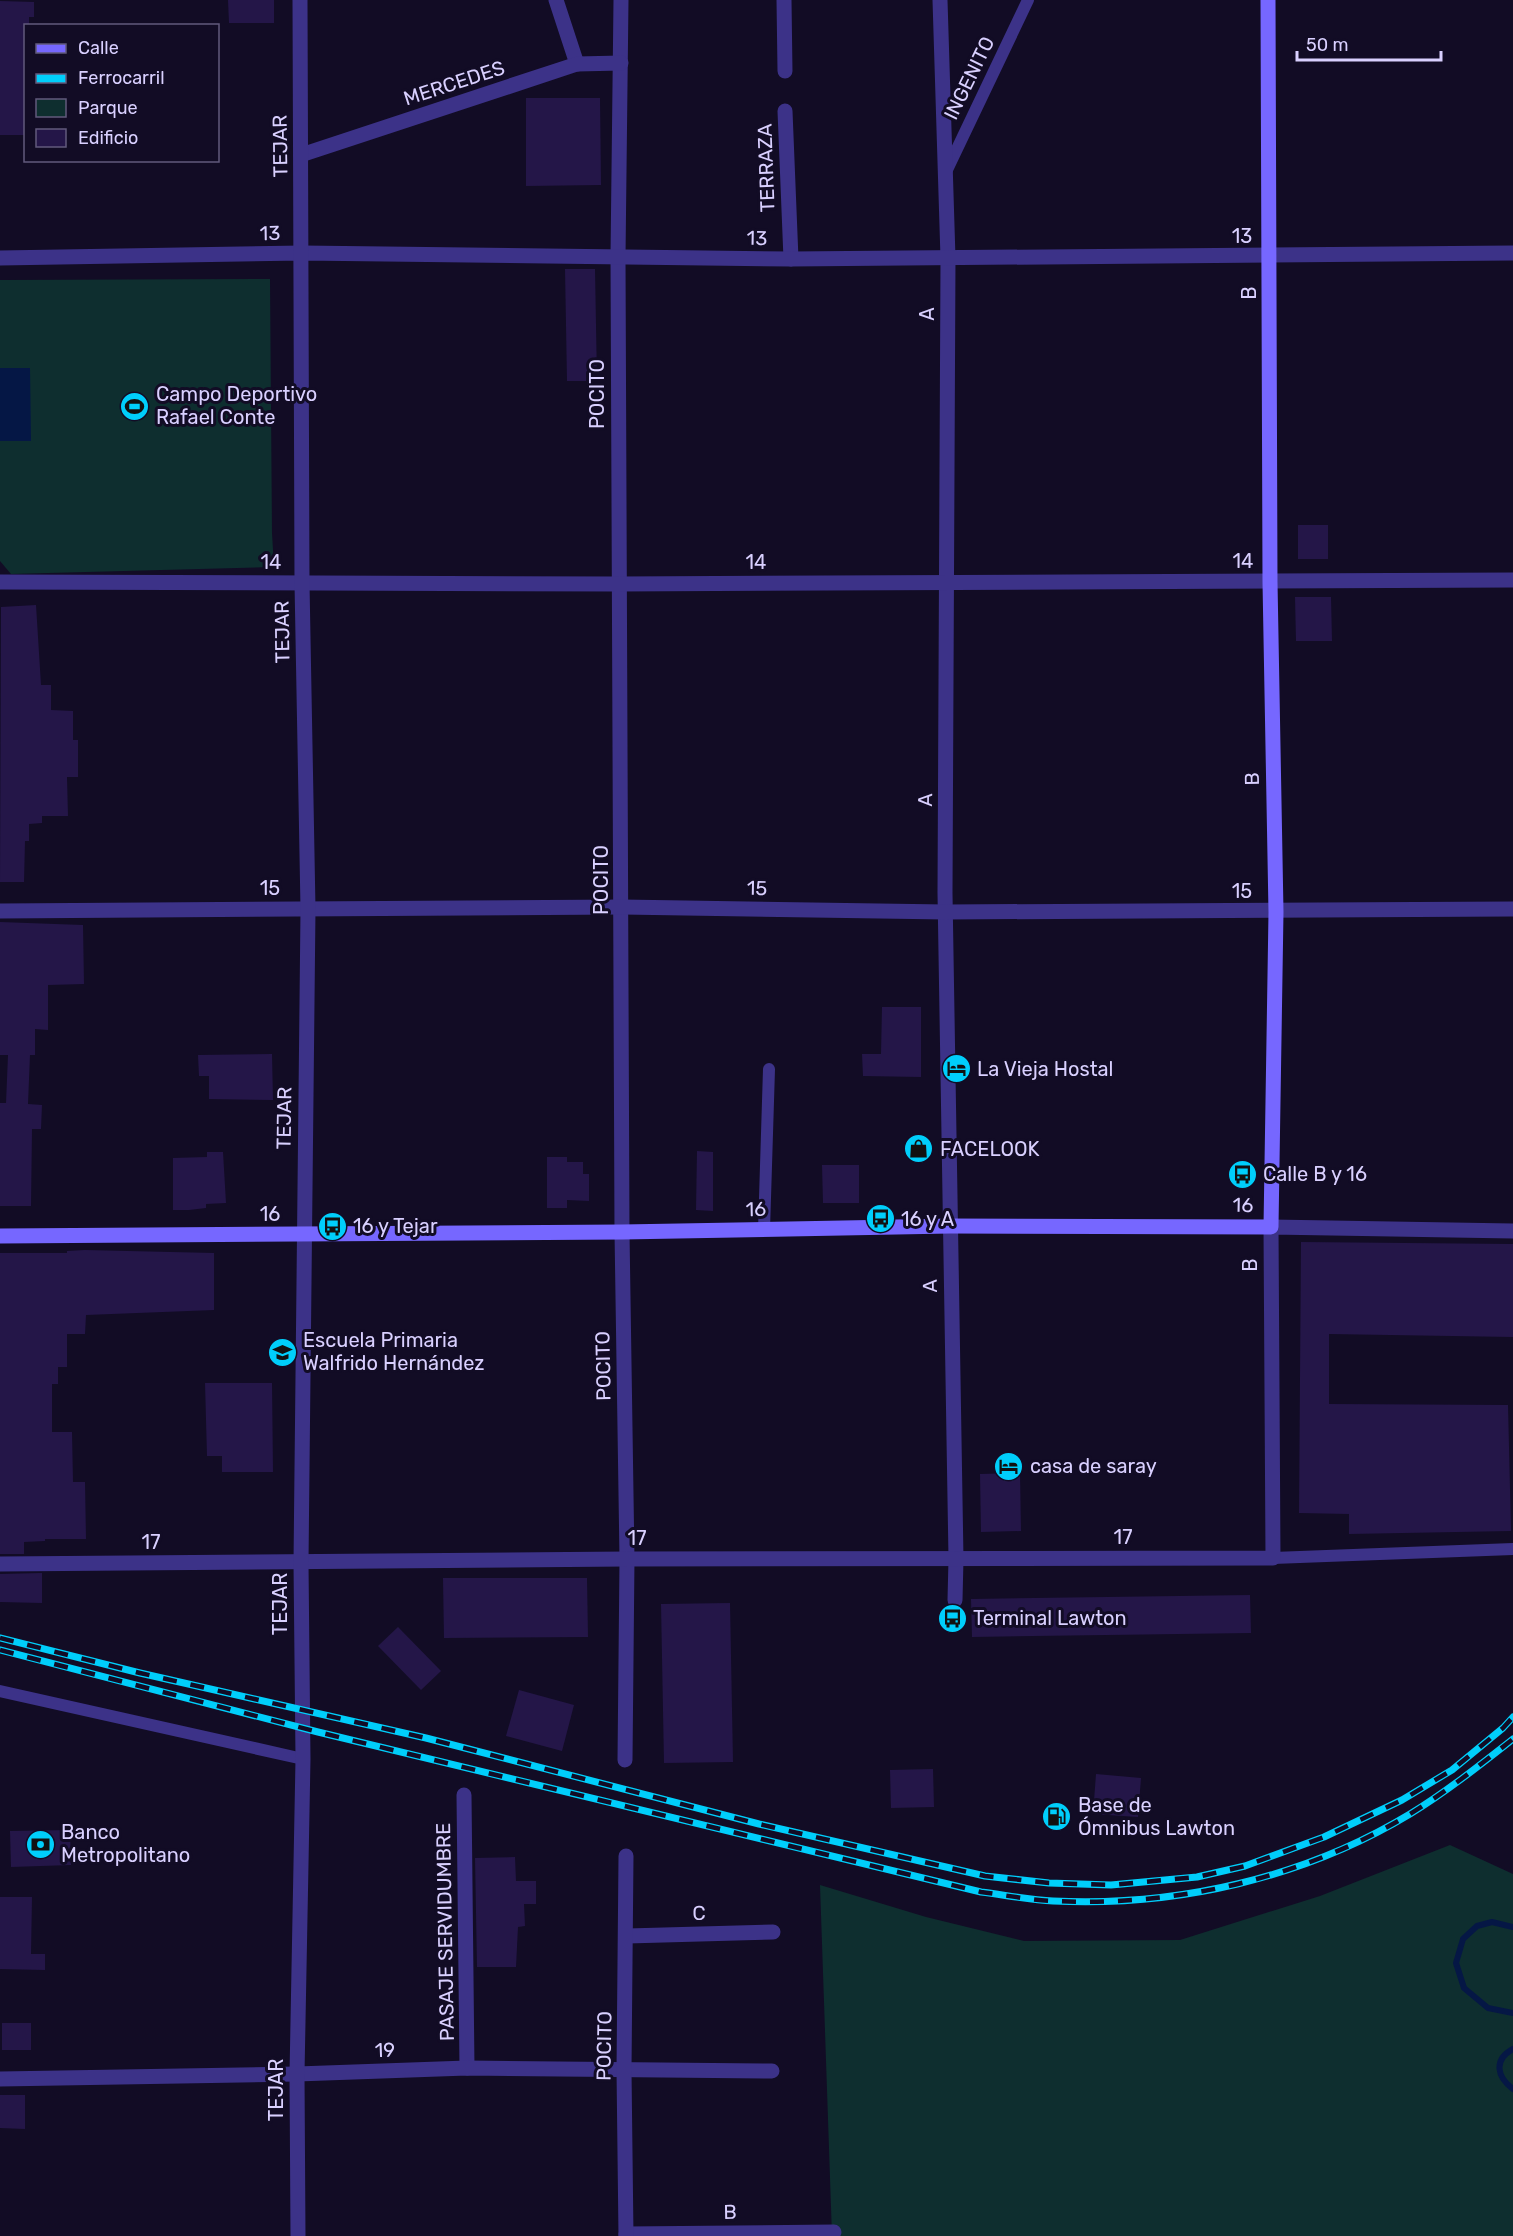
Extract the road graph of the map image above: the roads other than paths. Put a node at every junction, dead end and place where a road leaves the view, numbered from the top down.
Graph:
1 (300, 0) edge
2 (556, 0) edge
3 (621, 0) edge
4 (784, 0) edge
5 (940, 0) edge
6 (1028, 0) edge
7 (1268, 0) edge
8 (621, 63) junction
9 (577, 64) junction
10 (785, 71) dead end
11 (785, 111) dead end
12 (301, 155) junction
13 (945, 174) junction
14 (302, 253) junction
15 (1513, 254) edge
16 (618, 257) junction
17 (1270, 257) junction
18 (0, 258) edge
19 (948, 258) junction
20 (791, 259) junction
21 (1513, 580) edge
22 (0, 582) edge
23 (948, 582) junction
24 (1270, 582) junction
25 (302, 583) junction
26 (619, 584) junction
27 (622, 907) junction
28 (308, 909) junction
29 (1513, 909) edge
30 (0, 911) edge
31 (946, 912) junction
32 (1276, 912) junction
33 (769, 1069) dead end
34 (950, 1226) junction
35 (1271, 1227) junction
36 (764, 1230) junction
37 (1513, 1231) edge
38 (622, 1232) junction
39 (303, 1235) junction
40 (0, 1236) edge
41 (1513, 1549) edge
42 (1273, 1558) junction
43 (627, 1559) junction
44 (956, 1559) junction
45 (301, 1563) junction
46 (0, 1564) edge
47 (955, 1600) dead end
48 (0, 1691) edge
49 (303, 1759) junction
50 (625, 1760) dead end
51 (464, 1795) dead end
52 (626, 1856) dead end
53 (773, 1932) dead end
54 (627, 1936) junction
55 (467, 2068) junction
56 (624, 2070) junction
57 (772, 2071) dead end
58 (297, 2074) junction
59 (0, 2079) edge
60 (834, 2232) dead end
61 (626, 2235) edge
62 (298, 2236) edge

1 - 12 street, TEJAR
2 - 9 street
3 - 8 street, POCITO
4 - 10 street
5 - 13 street, A
6 - 13 lane, INGENITO
7 - 17 street, B
8 - 9 street, MERCEDES
8 - 16 street, POCITO
9 - 12 street, MERCEDES
11 - 20 street, TERRAZA
12 - 14 street, TEJAR
13 - 19 street, A
14 - 16 street, 13
14 - 18 street, 13
14 - 25 street, TEJAR
15 - 17 street, 13
16 - 20 street, 13
16 - 26 street, POCITO
17 - 19 street, 13
17 - 24 street, B
19 - 20 street, 13
19 - 23 street, A
21 - 24 street, 14
22 - 25 street, 14
23 - 24 street, 14
23 - 26 street, 14
23 - 31 street, A
24 - 32 street, B
25 - 26 street, 14
25 - 28 street, TEJAR
26 - 27 street, POCITO
27 - 28 street, 15
27 - 31 street, 15
27 - 38 street, POCITO
28 - 30 street, 15
28 - 39 street, TEJAR
29 - 32 street, 15
31 - 32 street, 15
31 - 34 street, A
32 - 35 street, B
33 - 36 lane
34 - 35 street, 16
34 - 36 street, 16
34 - 44 street, A
35 - 37 street, 16
35 - 42 street, B
36 - 38 street, 16
38 - 39 street, 16
38 - 43 street, POCITO
39 - 40 street, 16
39 - 45 street, TEJAR
41 - 42 lane
42 - 44 street, 17
43 - 44 street, 17
43 - 45 street, 17
43 - 50 street, POCITO
44 - 47 street, A
45 - 46 street, 17
45 - 49 street, TEJAR
48 - 49 lane
49 - 58 street, TEJAR
51 - 55 street, PASAJE SERVIDUMBRE
52 - 54 street, POCITO
53 - 54 street, C
54 - 56 street, POCITO
55 - 56 street, 19
55 - 58 street, 19
56 - 57 street, 19
56 - 61 street, POCITO
58 - 59 street, 19
58 - 62 street, TEJAR
60 - 61 street, B

